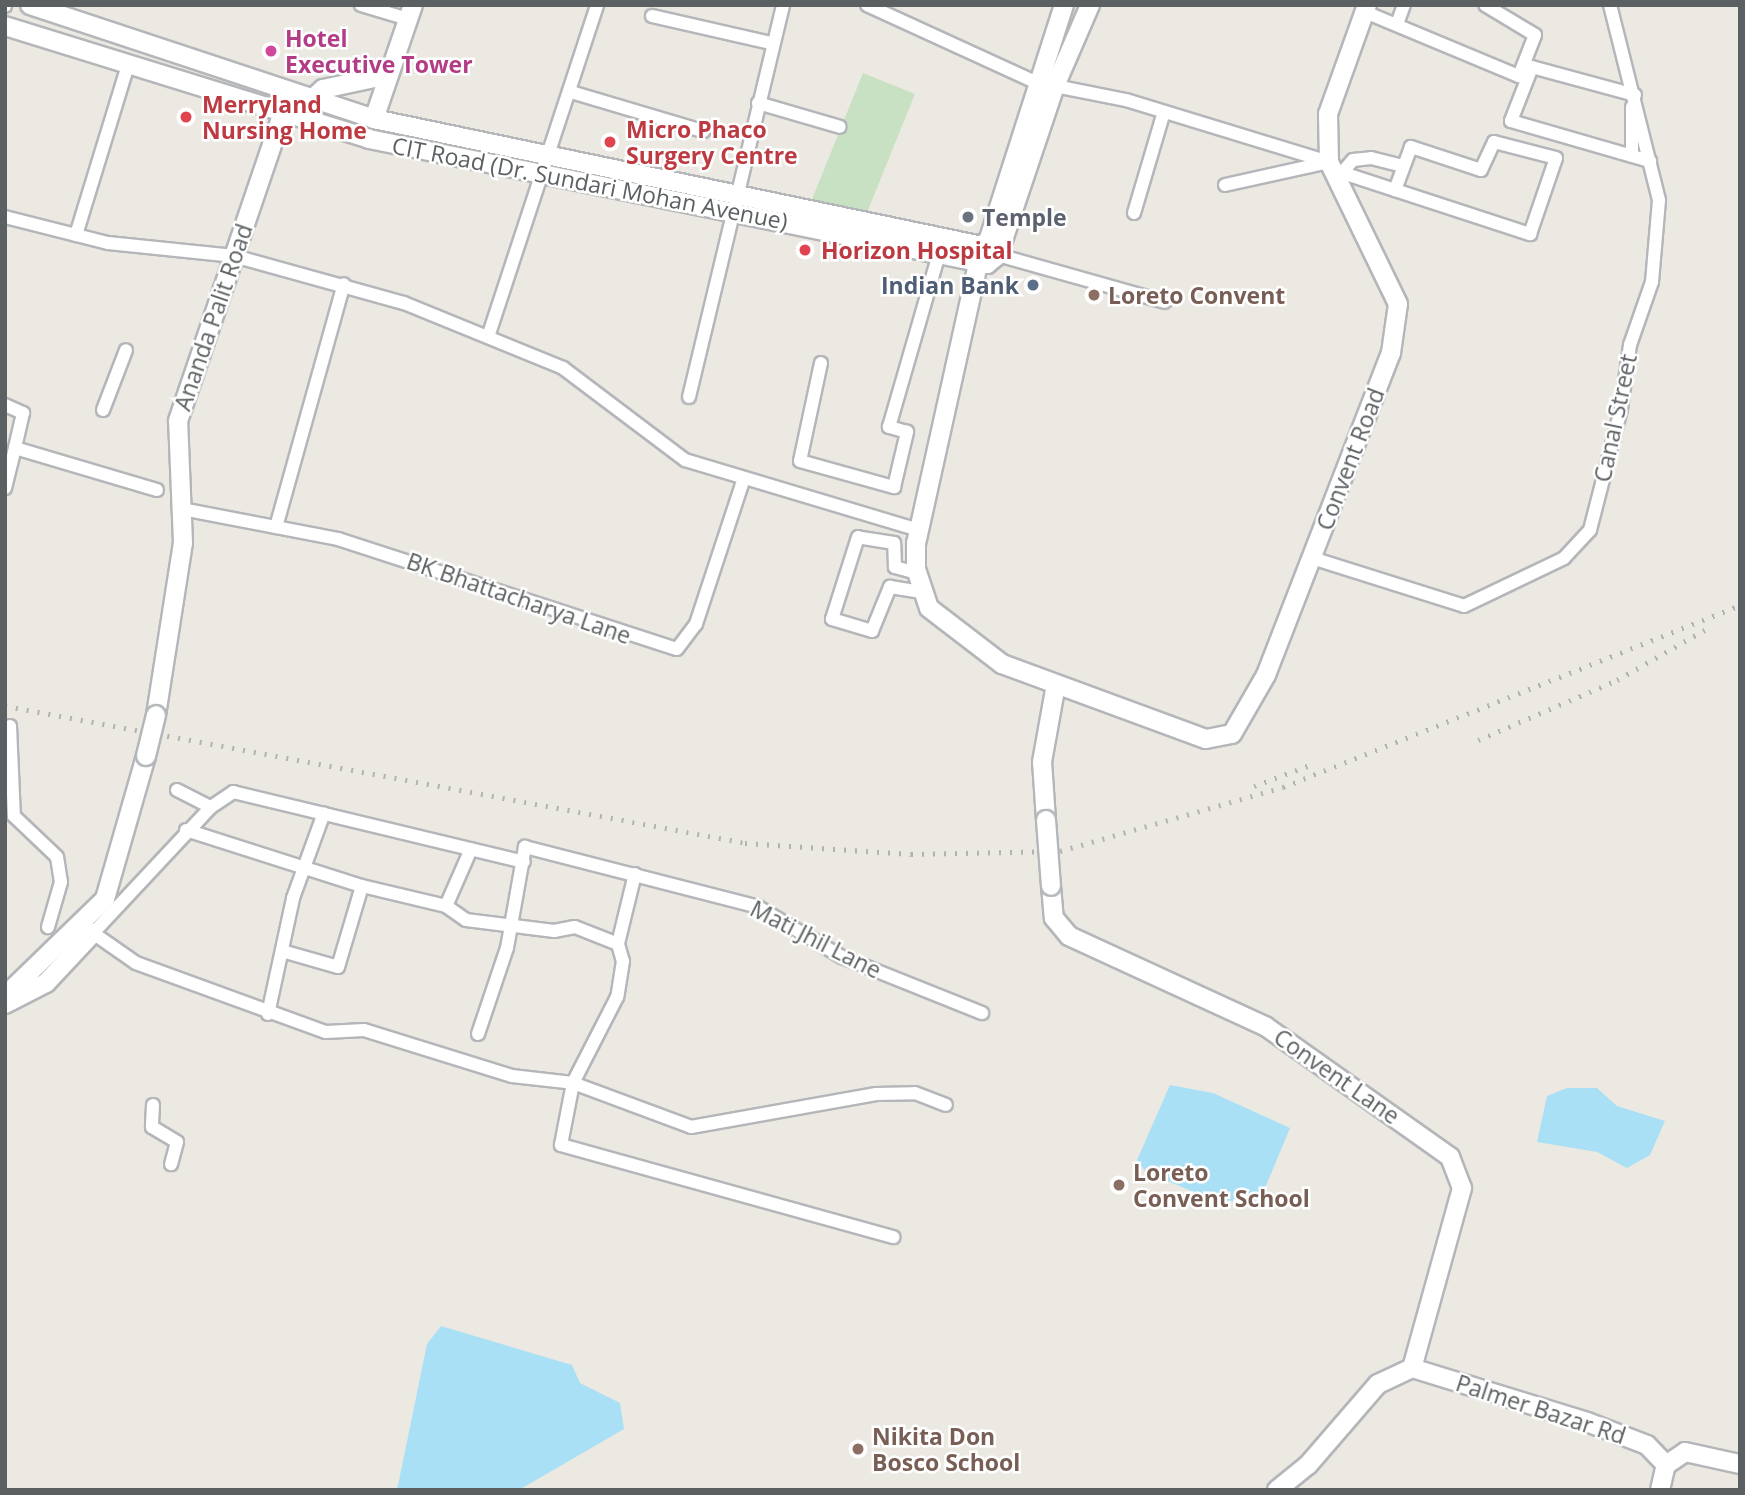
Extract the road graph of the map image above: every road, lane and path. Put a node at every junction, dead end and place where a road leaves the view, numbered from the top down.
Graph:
1 (30, 5) edge
2 (361, 5) edge
3 (597, 5) edge
4 (783, 5) edge
5 (867, 5) edge
6 (1064, 5) edge
7 (1090, 5) edge
8 (1405, 5) edge
9 (1485, 5) edge
10 (1610, 5) edge
11 (1366, 9) edge
12 (411, 12) edge
13 (652, 16) dead end
14 (1397, 24) junction
15 (5, 26) edge
16 (771, 43) junction
17 (127, 68) junction
18 (389, 75) junction
19 (1035, 82) junction
20 (1055, 86) junction
21 (290, 92) junction
22 (571, 92) junction
23 (1633, 95) junction
24 (312, 99) junction
25 (758, 103) junction
26 (284, 112) junction
27 (1164, 112) junction
28 (374, 119) junction
29 (840, 127) dead end
30 (703, 131) dead end
31 (545, 155) junction
32 (1632, 156) junction
33 (1650, 161) junction
34 (1403, 166) junction
35 (1337, 171) junction
36 (538, 173) junction
37 (1226, 185) dead end
38 (1395, 190) junction
39 (737, 204) junction
40 (1134, 213) dead end
41 (5, 217) edge
42 (76, 235) junction
43 (939, 254) junction
44 (980, 254) junction
45 (998, 255) junction
46 (234, 256) junction
47 (344, 284) junction
48 (1165, 302) dead end
49 (489, 334) junction
50 (126, 350) dead end
51 (821, 363) dead end
52 (689, 397) dead end
53 (5, 405) edge
54 (103, 410) dead end
55 (15, 448) junction
56 (743, 481) junction
57 (5, 488) edge
58 (157, 489) dead end
59 (182, 509) junction
60 (276, 527) junction
61 (919, 530) junction
62 (1311, 558) junction
63 (895, 567) junction
64 (917, 573) junction
65 (890, 587) junction
66 (922, 592) junction
67 (1056, 684) junction
68 (10, 726) dead end
69 (177, 790) dead end
70 (211, 807) junction
71 (324, 813) junction
72 (186, 830) junction
73 (471, 849) junction
74 (524, 862) junction
75 (304, 869) junction
76 (635, 874) junction
77 (362, 886) junction
78 (446, 906) junction
79 (48, 927) dead end
80 (511, 928) junction
81 (93, 933) junction
82 (618, 944) junction
83 (282, 951) junction
84 (5, 996) edge
85 (5, 1004) edge
86 (982, 1013) dead end
87 (268, 1014) junction
88 (478, 1034) dead end
89 (573, 1083) junction
90 (153, 1105) dead end
91 (946, 1105) dead end
92 (171, 1164) dead end
93 (893, 1237) dead end
94 (1412, 1368) junction
95 (1740, 1464) edge
96 (1666, 1465) junction
97 (1278, 1490) edge
98 (1660, 1490) edge

1 - 21 street, CIT Road (Dr. Sundari Mohan Avenue)
2 - 12 street
3 - 22 street
4 - 16 street
5 - 19 street
6 - 19 street
7 - 20 street
8 - 14 street
9 - 14 street
10 - 23 street, Canal Street
11 - 14 street
11 - 35 street, Convent Road
12 - 18 street
13 - 16 street
15 - 17 street, CIT Road (Dr. Sundari Mohan Avenue)
16 - 25 street
17 - 26 street, CIT Road (Dr. Sundari Mohan Avenue)
17 - 42 street
18 - 24 street
18 - 28 street
19 - 20 street
19 - 44 street
20 - 27 street
20 - 45 street
21 - 24 street, CIT Road (Dr. Sundari Mohan Avenue)
21 - 26 street, Ananda Palit Road
22 - 30 street
22 - 31 street
23 - 32 street
23 - 32 street
23 - 33 street, Canal Street
24 - 28 street, CIT Road (Dr. Sundari Mohan Avenue)
25 - 29 street
25 - 39 street
26 - 36 street, CIT Road (Dr. Sundari Mohan Avenue)
26 - 46 street, Ananda Palit Road
27 - 35 street
27 - 40 street
28 - 31 street, CIT Road (Dr. Sundari Mohan Avenue)
31 - 36 street
31 - 39 street, CIT Road (Dr. Sundari Mohan Avenue)
32 - 33 street
33 - 62 street, Canal Street
34 - 35 street
34 - 38 street
34 - 38 street
35 - 37 street
35 - 38 street
35 - 62 street, Convent Road
36 - 39 street, CIT Road (Dr. Sundari Mohan Avenue)
36 - 49 street
39 - 43 street, CIT Road (Dr. Sundari Mohan Avenue)
39 - 44 street, CIT Road (Dr. Sundari Mohan Avenue)
39 - 52 street
41 - 42 street
42 - 46 street
43 - 44 street, CIT Road (Dr. Sundari Mohan Avenue)
43 - 51 street
44 - 45 street
44 - 61 street
45 - 48 street
46 - 47 street
46 - 59 street, Ananda Palit Road
47 - 49 street
47 - 60 street
49 - 56 street
50 - 54 street
53 - 55 street
55 - 57 street
55 - 58 street
56 - 60 street, BK Bhattacharya Lane
56 - 61 street
59 - 60 street, BK Bhattacharya Lane
59 - 84 street, Ananda Palit Road, bridge
61 - 64 street
62 - 67 street, Convent Road
63 - 64 street
63 - 65 street
63 - 65 street
64 - 66 street
65 - 66 street
66 - 67 street, Convent Road
67 - 94 street, Convent Lane, bridge
68 - 79 street
69 - 70 street
70 - 71 street
70 - 72 street
71 - 73 street
71 - 75 street
72 - 75 street
72 - 81 street
73 - 74 street
73 - 78 street
74 - 76 street, Mati Jhil Lane
74 - 80 street
75 - 77 street
75 - 83 street
76 - 82 street
76 - 86 street, Mati Jhil Lane
77 - 78 street
77 - 83 street
78 - 80 street
80 - 82 street
80 - 88 street
81 - 85 street
81 - 87 street
82 - 89 street
83 - 87 street
87 - 89 street
89 - 91 street
89 - 93 street
90 - 92 street
94 - 96 street, Palmer Bazar Rd
94 - 97 street
95 - 96 street
96 - 98 street

